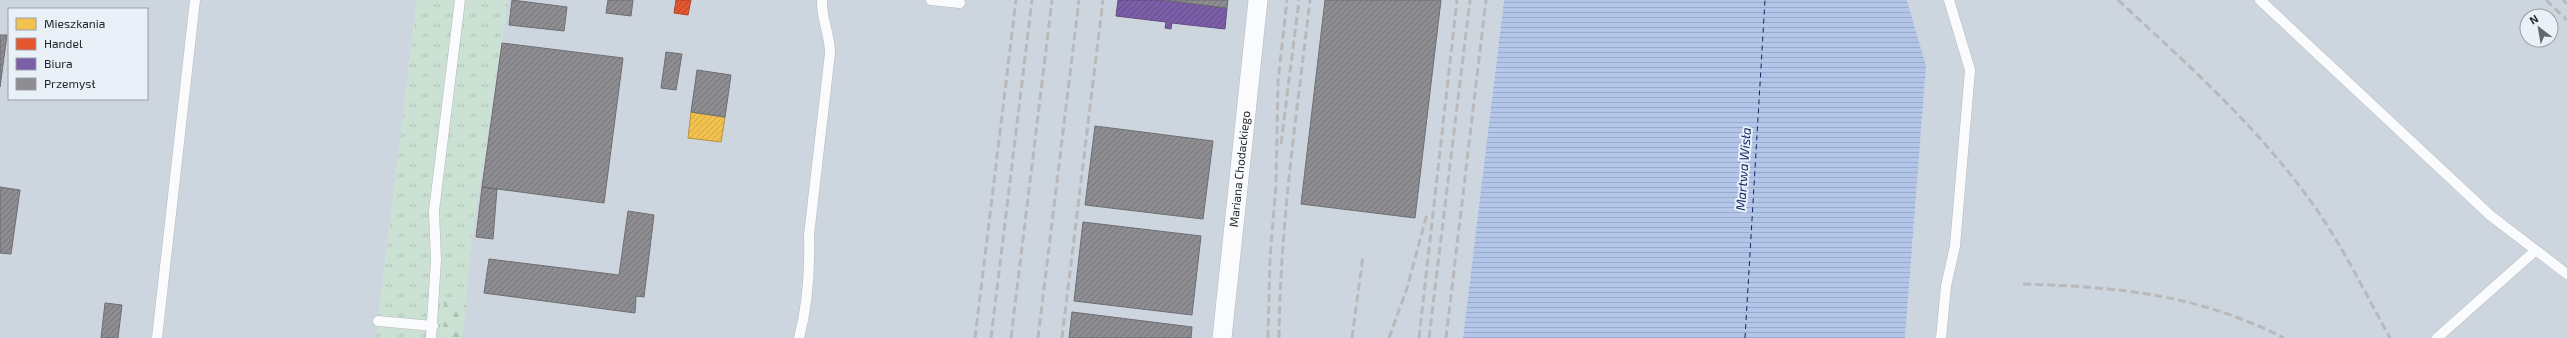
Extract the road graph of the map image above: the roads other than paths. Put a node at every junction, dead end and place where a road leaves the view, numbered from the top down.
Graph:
1 (195, 0) edge
2 (460, 0) edge
3 (822, 0) edge
4 (931, 0) edge
5 (1258, 0) edge
6 (1949, 0) edge
7 (2260, 0) edge
8 (960, 3) dead end
9 (2536, 250) junction
10 (2567, 274) edge
11 (378, 321) dead end
12 (432, 326) junction
13 (157, 338) edge
14 (431, 338) edge
15 (799, 338) edge
16 (1222, 338) edge
17 (1941, 338) edge
18 (2437, 338) edge

1 - 13 lane
2 - 12 lane
3 - 15 lane
4 - 8 lane
5 - 16 street, Mariana Chodackiego
6 - 17 lane
7 - 9 lane
9 - 10 lane
9 - 18 lane
11 - 12 lane
12 - 14 lane

